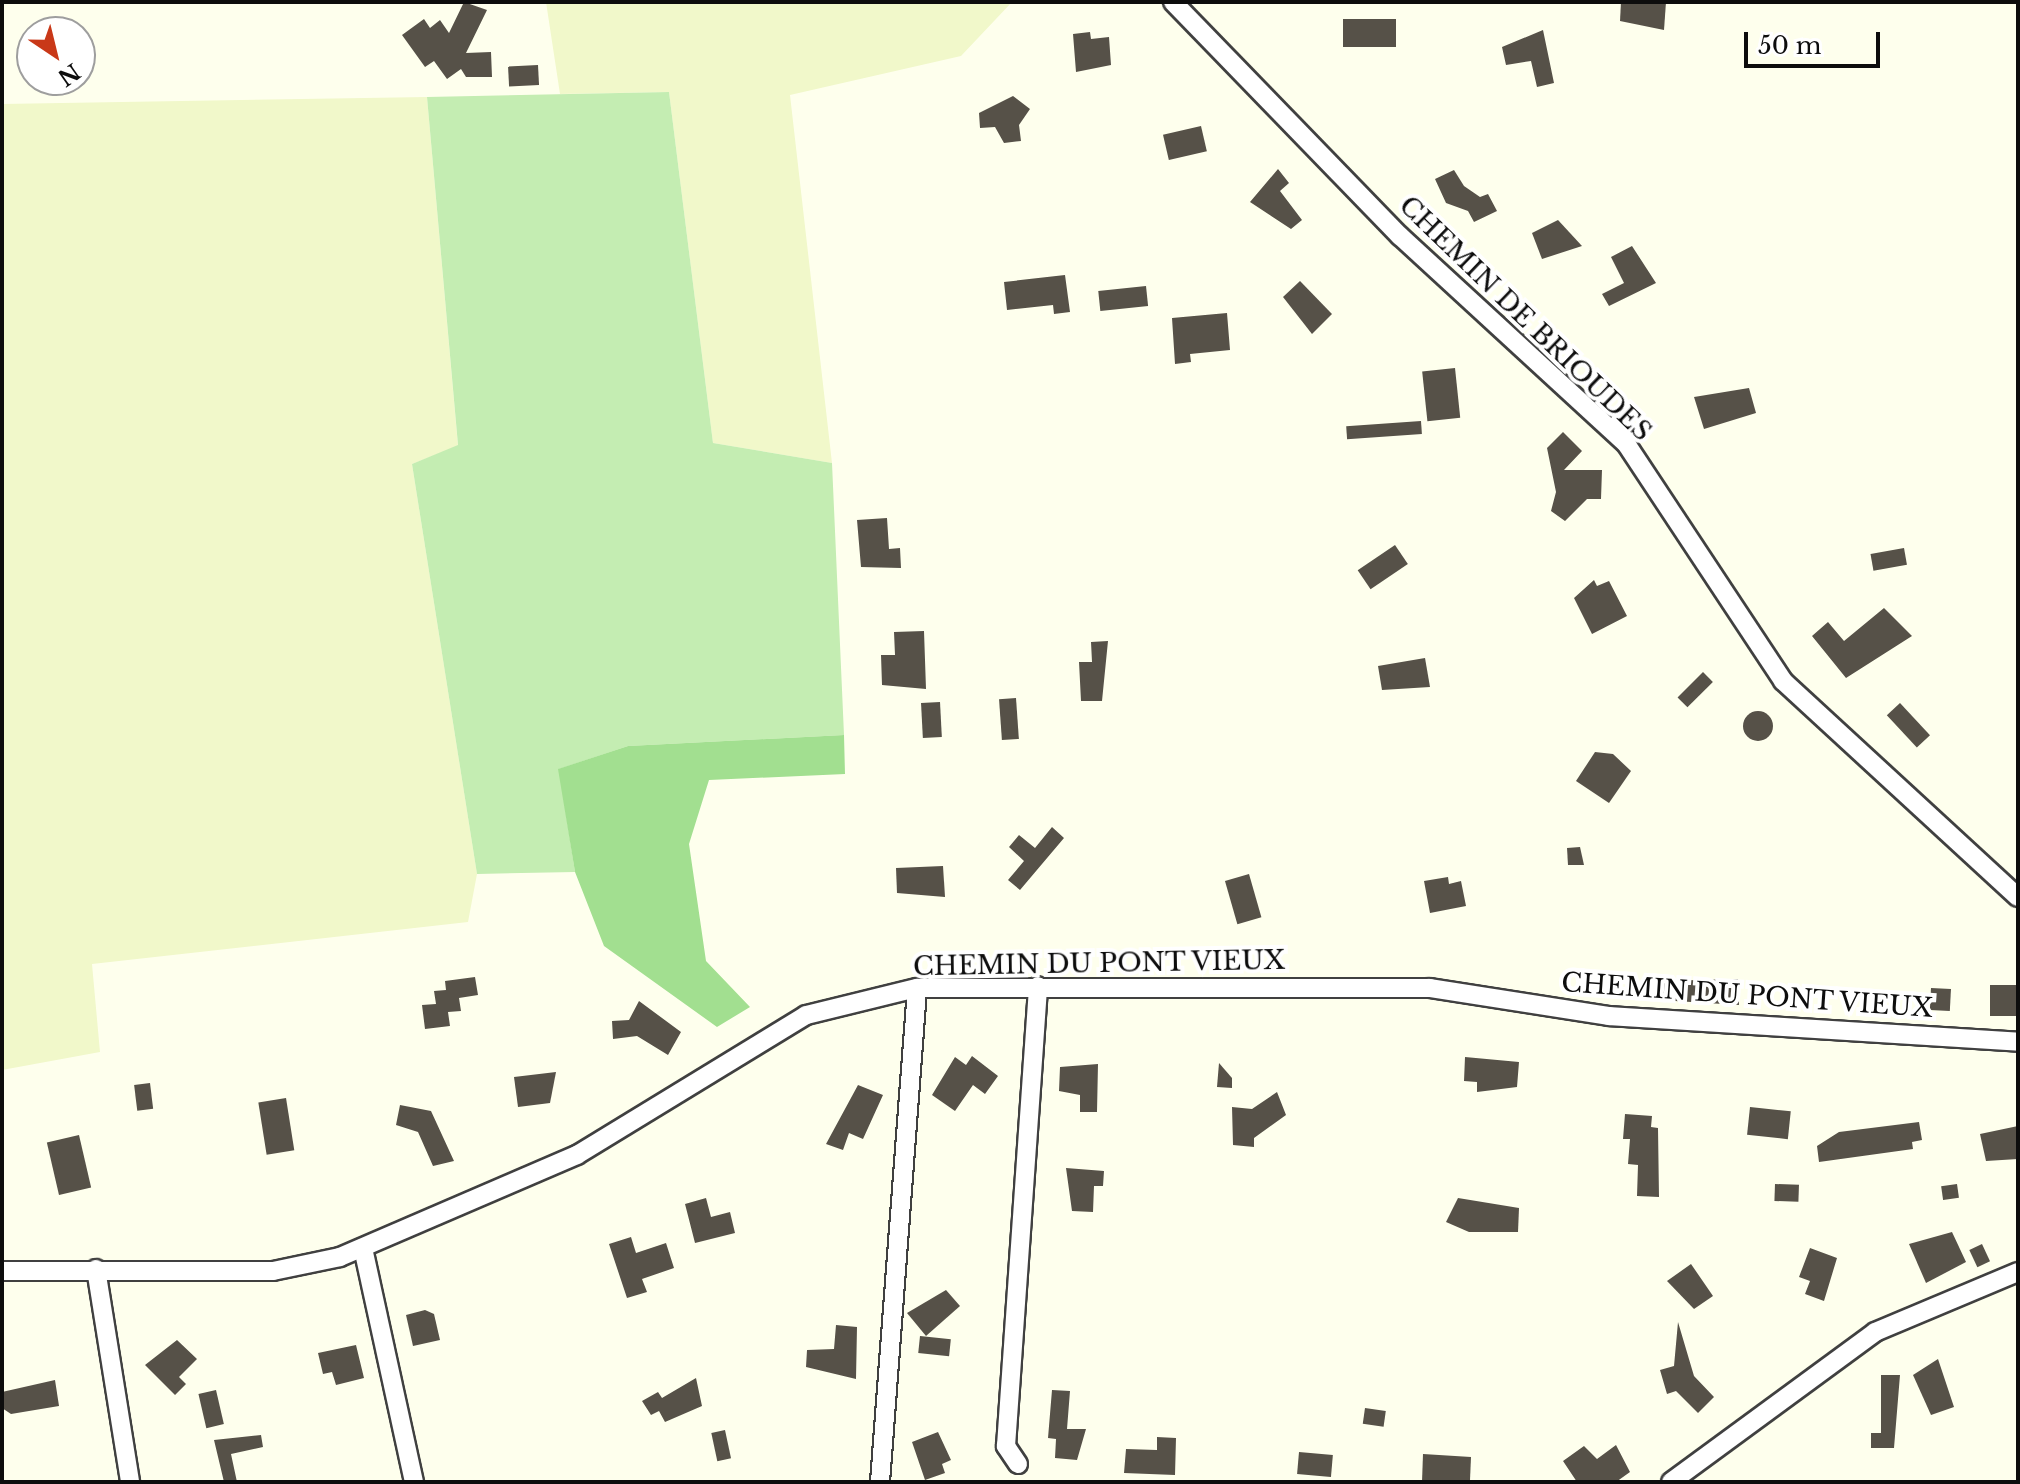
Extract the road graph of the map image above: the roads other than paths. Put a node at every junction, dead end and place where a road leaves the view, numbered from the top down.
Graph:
1 (1173, 2) edge
2 (2018, 897) edge
3 (1038, 986) junction
4 (917, 988) junction
5 (2018, 1042) edge
6 (363, 1248) junction
7 (96, 1269) junction
8 (2, 1271) edge
9 (2018, 1272) edge
10 (1018, 1464) dead end
11 (130, 1482) edge
12 (414, 1482) edge
13 (880, 1482) edge
14 (1671, 1482) edge

1 - 2 street, CHEMIN DE BRIOUDES
3 - 4 street, CHEMIN DU PONT VIEUX
3 - 5 street, CHEMIN DU PONT VIEUX
3 - 10 street
4 - 6 street, CHEMIN DU PONT VIEUX
4 - 13 street
6 - 7 street, CHEMIN DU PONT VIEUX
6 - 12 street
7 - 8 street, CHEMIN DU PONT VIEUX
7 - 11 street
9 - 14 street

